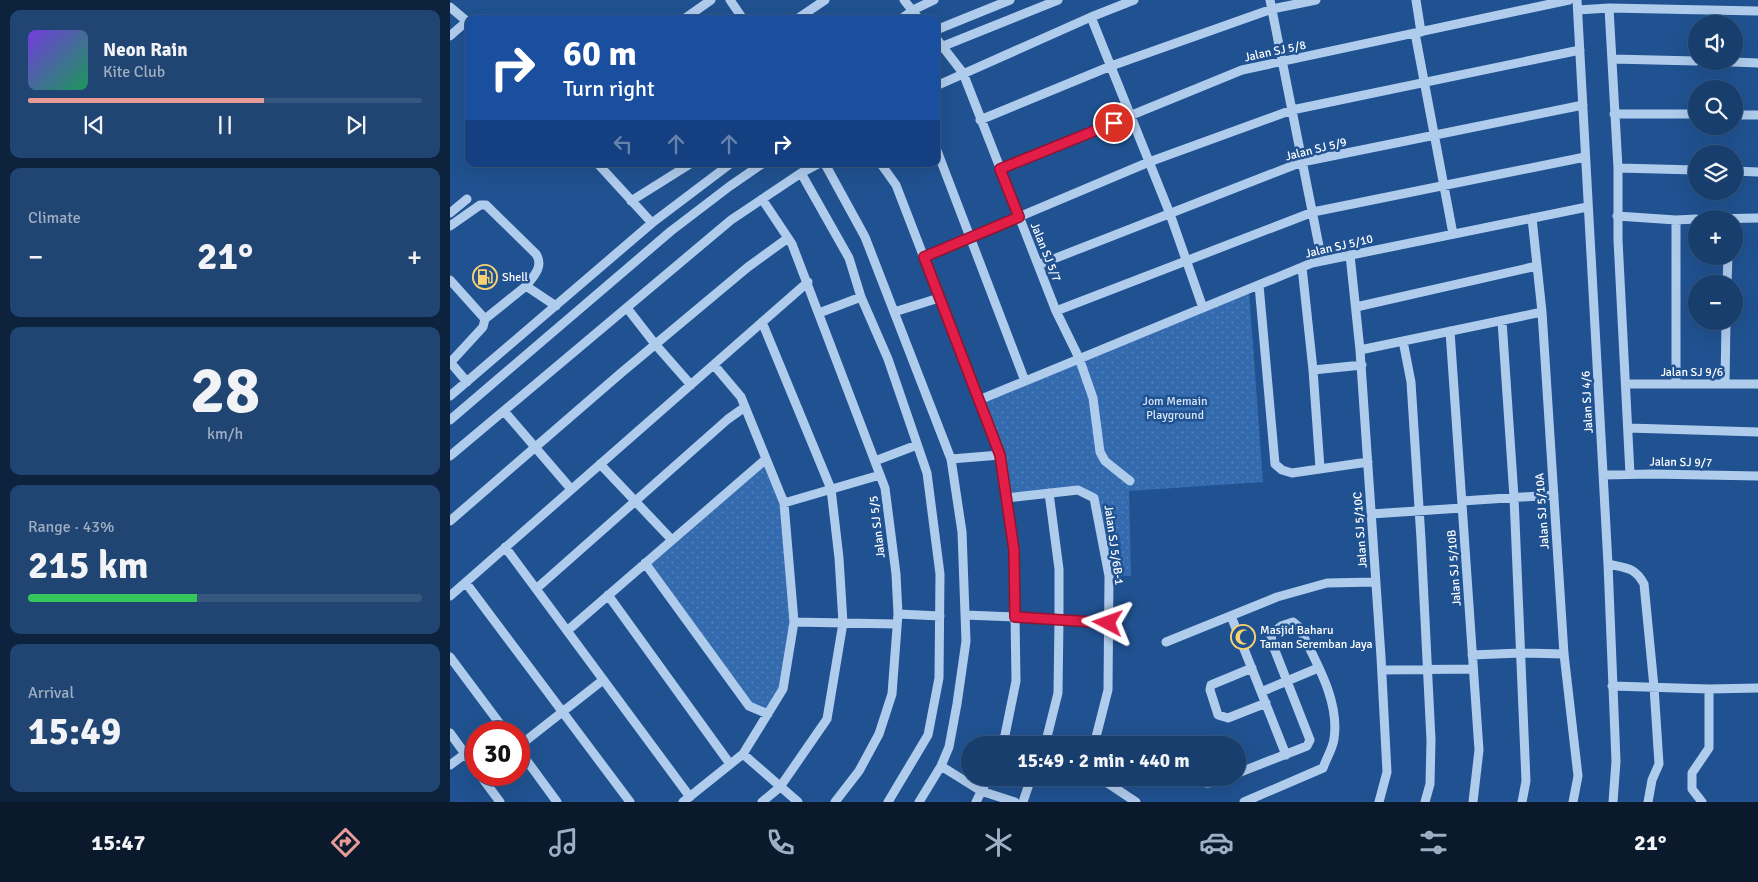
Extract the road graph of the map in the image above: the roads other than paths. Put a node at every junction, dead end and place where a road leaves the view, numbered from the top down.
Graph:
1 (711, 0) edge
2 (730, 0) edge
3 (825, 0) edge
4 (904, 0) edge
5 (934, 0) edge
6 (1010, 0) edge
7 (1058, 0) edge
8 (1134, 0) edge
9 (1316, 0) edge
10 (1416, 0) edge
11 (1569, 0) edge
12 (698, 3) edge
13 (1271, 5) edge
14 (1578, 5) edge
15 (450, 7) edge
16 (1609, 8) junction
17 (912, 10) junction
18 (1758, 11) edge
19 (688, 15) edge
20 (740, 15) edge
21 (803, 15) edge
22 (906, 15) edge
23 (916, 15) edge
24 (1091, 17) junction
25 (465, 20) edge
26 (465, 24) edge
27 (940, 28) edge
28 (1418, 32) junction
29 (450, 36) edge
30 (940, 47) edge
31 (1580, 50) junction
32 (1612, 59) junction
33 (1688, 61) edge
34 (1282, 62) junction
35 (1743, 62) edge
36 (1758, 63) edge
37 (1110, 66) junction
38 (963, 73) junction
39 (1425, 82) junction
40 (940, 84) edge
41 (1582, 105) junction
42 (1292, 110) junction
43 (1614, 114) junction
44 (1688, 114) edge
45 (1743, 115) edge
46 (1758, 115) edge
47 (1130, 116) junction
48 (980, 120) junction
49 (1435, 135) junction
50 (1585, 157) junction
51 (940, 159) edge
52 (1149, 162) junction
53 (1302, 162) junction
54 (601, 167) edge
55 (683, 167) edge
56 (726, 167) edge
57 (758, 167) edge
58 (812, 167) edge
59 (827, 167) edge
60 (883, 167) edge
61 (1618, 168) junction
62 (1000, 169) junction
63 (1688, 170) edge
64 (1743, 171) edge
65 (801, 172) junction
66 (1758, 172) edge
67 (1444, 186) junction
68 (467, 199) dead end
69 (762, 199) junction
70 (632, 201) junction
71 (1588, 207) junction
72 (1313, 212) junction
73 (450, 213) edge
74 (1170, 214) junction
75 (1617, 216) junction
76 (1019, 217) junction
77 (1532, 218) junction
78 (1743, 218) edge
79 (1758, 218) edge
80 (1688, 219) edge
81 (1676, 220) junction
82 (652, 223) junction
83 (450, 226) edge
84 (1454, 234) junction
85 (788, 238) junction
86 (970, 238) junction
87 (1350, 255) junction
88 (924, 257) junction
89 (1186, 260) junction
90 (1322, 261) junction
91 (1038, 265) junction
92 (1537, 266) junction
93 (1302, 267) junction
94 (450, 280) edge
95 (808, 282) junction
96 (1259, 285) junction
97 (526, 286) junction
98 (861, 297) junction
99 (939, 298) junction
100 (556, 306) junction
101 (1356, 306) junction
102 (627, 308) junction
103 (1203, 308) junction
104 (1056, 311) junction
105 (894, 312) junction
106 (1542, 312) junction
107 (819, 313) junction
108 (485, 319) junction
109 (1502, 320) junction
110 (762, 322) junction
111 (1726, 330) edge
112 (1450, 331) junction
113 (1403, 341) junction
114 (655, 344) junction
115 (1360, 350) junction
116 (1079, 358) junction
117 (450, 363) edge
118 (714, 365) junction
119 (1362, 366) junction
120 (1313, 370) junction
121 (1025, 381) junction
122 (468, 382) junction
123 (1627, 384) junction
124 (1676, 384) junction
125 (1725, 384) junction
126 (1758, 384) edge
127 (691, 385) junction
128 (450, 396) edge
129 (979, 400) junction
130 (745, 407) junction
131 (504, 410) junction
132 (450, 420) edge
133 (1628, 428) junction
134 (1758, 432) edge
135 (917, 445) junction
136 (535, 448) junction
137 (1000, 455) junction
138 (450, 456) edge
139 (766, 459) junction
140 (951, 459) junction
141 (876, 461) junction
142 (1368, 462) junction
143 (600, 464) junction
144 (1320, 468) junction
145 (1630, 474) junction
146 (880, 475) junction
147 (1603, 475) junction
148 (1758, 476) edge
149 (1130, 481) dead end
150 (571, 489) junction
151 (831, 489) junction
152 (1048, 493) junction
153 (1554, 495) junction
154 (1514, 497) junction
155 (1006, 498) junction
156 (635, 501) junction
157 (784, 503) junction
158 (1462, 504) junction
159 (1419, 511) junction
160 (1371, 514) junction
161 (450, 521) edge
162 (672, 540) junction
163 (505, 547) junction
164 (646, 563) junction
165 (1608, 564) junction
166 (1376, 582) junction
167 (466, 583) junction
168 (536, 589) junction
169 (608, 595) junction
170 (450, 596) edge
171 (898, 614) junction
172 (965, 615) junction
173 (940, 616) junction
174 (1231, 616) junction
175 (1015, 617) junction
176 (1060, 620) junction
177 (794, 622) junction
178 (842, 622) junction
179 (1108, 623) junction
180 (896, 624) junction
181 (567, 630) junction
182 (1166, 642) dead end
183 (1520, 654) junction
184 (1564, 654) junction
185 (1472, 655) junction
186 (450, 657) edge
187 (1252, 668) junction
188 (1318, 668) junction
189 (1473, 669) junction
190 (1382, 670) junction
191 (1427, 670) junction
192 (603, 680) junction
193 (1288, 681) junction
194 (1612, 686) junction
195 (1654, 687) junction
196 (1758, 688) edge
197 (1709, 689) junction
198 (1261, 692) junction
199 (1266, 703) junction
200 (562, 712) junction
201 (768, 714) junction
202 (498, 721) edge
203 (450, 733) edge
204 (1005, 736) edge
205 (1047, 736) edge
206 (1096, 736) edge
207 (530, 739) edge
208 (465, 754) joint
209 (743, 754) junction
210 (1286, 754) junction
211 (530, 764) edge
212 (730, 764) junction
213 (450, 765) edge
214 (941, 766) junction
215 (1246, 770) edge
216 (488, 786) edge
217 (984, 786) edge
218 (1028, 786) edge
219 (1112, 786) edge
220 (780, 787) junction
221 (981, 791) junction
222 (686, 799) edge
223 (500, 802) edge
224 (557, 802) edge
225 (630, 802) edge
226 (762, 802) edge
227 (798, 802) edge
228 (835, 802) edge
229 (888, 802) edge
230 (919, 802) edge
231 (976, 802) edge
232 (1015, 802) edge
233 (1023, 802) edge
234 (1136, 802) edge
235 (1244, 802) edge
236 (1379, 802) edge
237 (1425, 802) edge
238 (1473, 802) edge
239 (1522, 802) edge
240 (1573, 802) edge
241 (1613, 802) edge
242 (1648, 802) edge
243 (1702, 802) edge

1 - 12 street
2 - 20 street
3 - 21 street
4 - 17 street
5 - 17 street
6 - 27 street
7 - 30 street
8 - 24 street
9 - 13 street
10 - 28 street
11 - 28 street, Jalan SJ 5/8
12 - 19 street
13 - 34 street
13 - 37 street
14 - 16 street
14 - 31 street, Jalan SJ 4/6
15 - 25 street
16 - 18 street
16 - 32 street
17 - 22 street
17 - 23 street
24 - 37 street
24 - 38 street
26 - 29 street
28 - 34 street, Jalan SJ 5/8
28 - 39 street
30 - 38 street, Jalan SJ 5/7
31 - 39 street
31 - 41 street, Jalan SJ 4/6
32 - 33 street
32 - 43 street
34 - 42 street
34 - 47 street, Jalan SJ 5/8
35 - 36 street
37 - 47 street
37 - 48 street
38 - 40 street
38 - 48 street, Jalan SJ 5/7
39 - 42 street
39 - 49 street
41 - 49 street, Jalan SJ 5/9
41 - 50 street, Jalan SJ 4/6
42 - 52 street
42 - 53 street
43 - 44 street
43 - 61 street
45 - 46 street
47 - 52 street
47 - 62 street, Jalan SJ 5/8
48 - 62 street, Jalan SJ 5/7
49 - 53 street, Jalan SJ 5/9
49 - 67 street
50 - 67 street
50 - 71 street, Jalan SJ 4/6
51 - 86 street
52 - 74 street
52 - 76 street
53 - 72 street
53 - 74 street, Jalan SJ 5/9
54 - 70 street
55 - 70 street
56 - 82 street
57 - 132 street
58 - 65 street
59 - 105 street
60 - 88 street
61 - 63 street
61 - 75 street
62 - 76 street, Jalan SJ 5/7
64 - 66 street
65 - 69 street
65 - 98 street
67 - 72 street
67 - 84 street
68 - 73 street
69 - 85 street, Jalan SJ 5/5
69 - 102 street
70 - 82 street
71 - 77 street, Jalan SJ 5/10
71 - 147 street, Jalan SJ 4/6
72 - 89 street
72 - 90 street
74 - 89 street
74 - 91 street, Jalan SJ 5/9
75 - 81 street
75 - 123 street
76 - 86 street
76 - 91 street, Jalan SJ 5/7
77 - 84 street, Jalan SJ 5/10
77 - 92 street, Jalan SJ 5/10A
78 - 79 street
80 - 81 street
81 - 124 street
82 - 100 street
83 - 97 street
84 - 87 street, Jalan SJ 5/10
85 - 95 street, Jalan SJ 5/5
85 - 114 street
86 - 88 street
86 - 121 street
87 - 90 street, Jalan SJ 5/10
87 - 101 street, Jalan SJ 5/10C
88 - 99 street
89 - 103 street
89 - 104 street
90 - 93 street, Jalan SJ 5/10
91 - 104 street, Jalan SJ 5/7
92 - 101 street
92 - 106 street, Jalan SJ 5/10A
93 - 96 street, Jalan SJ 5/10
93 - 120 street
94 - 108 street
95 - 107 street, Jalan SJ 5/5
95 - 110 street
96 - 103 street, Jalan SJ 5/10
96 - 144 street
97 - 100 street
97 - 108 street
98 - 107 street
98 - 135 street
99 - 105 street
99 - 129 street
100 - 122 street
101 - 115 street, Jalan SJ 5/10C
102 - 114 street
102 - 131 street
103 - 116 street, Jalan SJ 5/10
104 - 116 street, Jalan SJ 5/7
105 - 140 street
106 - 109 street
106 - 153 street, Jalan SJ 5/10A
107 - 141 street, Jalan SJ 5/5
108 - 117 street
109 - 112 street
109 - 154 street
110 - 118 street
110 - 151 street
111 - 125 street
112 - 113 street
112 - 158 street, Jalan SJ 5/10B
113 - 115 street
113 - 159 street
114 - 127 street
114 - 136 street
115 - 119 street, Jalan SJ 5/10C
116 - 121 street, Jalan SJ 5/10
116 - 149 street, Jalan SJ 5/7
117 - 122 street
118 - 127 street
118 - 130 street
119 - 120 street
119 - 142 street, Jalan SJ 5/10C
120 - 144 street
121 - 129 street, Jalan SJ 5/10
122 - 128 street
123 - 124 street, Jalan SJ 9/6
123 - 133 street
124 - 125 street, Jalan SJ 9/6
125 - 126 street, Jalan SJ 9/6
127 - 143 street
129 - 137 street
130 - 139 street
130 - 156 street
131 - 136 street
131 - 138 street
133 - 134 street
133 - 145 street
135 - 141 street
135 - 173 street
136 - 150 street
136 - 161 street
137 - 140 street
137 - 155 street
139 - 157 street
139 - 162 street
140 - 172 street
141 - 146 street, Jalan SJ 5/5
142 - 144 street
142 - 160 street, Jalan SJ 5/10C
143 - 150 street
143 - 156 street
145 - 147 street, Jalan SJ 9/7
145 - 148 street, Jalan SJ 9/7
146 - 151 street
146 - 171 street, Jalan SJ 5/5
147 - 165 street, Jalan SJ 4/6
150 - 163 street
151 - 157 street
151 - 178 street
152 - 155 street, Jalan SJ 5/6B-1
152 - 176 street
152 - 179 street, Jalan SJ 5/6B-1
153 - 154 street
153 - 184 street, Jalan SJ 5/10A
154 - 158 street
154 - 183 street
155 - 175 street
156 - 162 street
156 - 168 street
157 - 177 street
158 - 159 street
158 - 185 street, Jalan SJ 5/10B
159 - 160 street
159 - 191 street
160 - 166 street, Jalan SJ 5/10C
162 - 164 street
163 - 167 street
163 - 168 street
164 - 169 street
164 - 201 street
165 - 194 street, Jalan SJ 4/6
165 - 195 street
166 - 174 street
166 - 190 street, Jalan SJ 5/10C
167 - 170 street
167 - 200 street
168 - 181 street
169 - 181 street
169 - 212 street
171 - 173 street
171 - 180 street, Jalan SJ 5/5
172 - 175 street
172 - 214 street
173 - 229 street
174 - 182 street
174 - 187 street
175 - 176 street
175 - 204 street
176 - 179 street
176 - 205 street
177 - 178 street
177 - 201 street
178 - 180 street
178 - 220 street
179 - 206 street, Jalan SJ 5/6B-1
180 - 228 street, Jalan SJ 5/5
181 - 192 street
183 - 184 street
183 - 185 street
183 - 239 street
184 - 240 street, Jalan SJ 5/10A
185 - 189 street, Jalan SJ 5/10B
186 - 202 street
187 - 198 street
187 - 199 street
188 - 193 street
188 - 193 street
188 - 235 street
189 - 191 street
189 - 238 street, Jalan SJ 5/10B
190 - 191 street
190 - 236 street, Jalan SJ 5/10C
191 - 237 street
192 - 200 street
192 - 222 street
193 - 198 street
193 - 210 street
194 - 195 street
194 - 241 street, Jalan SJ 4/6
195 - 197 street
195 - 242 street
196 - 197 street
197 - 243 street
198 - 199 street
199 - 210 street
200 - 207 street
200 - 225 street
201 - 209 street
203 - 208 street
208 - 213 street
209 - 212 street
209 - 220 street
210 - 215 street
211 - 224 street
212 - 222 street
214 - 221 street
214 - 230 street
216 - 223 street
217 - 221 street
218 - 233 street
219 - 234 street
220 - 226 street
220 - 227 street
221 - 231 street
221 - 232 street

